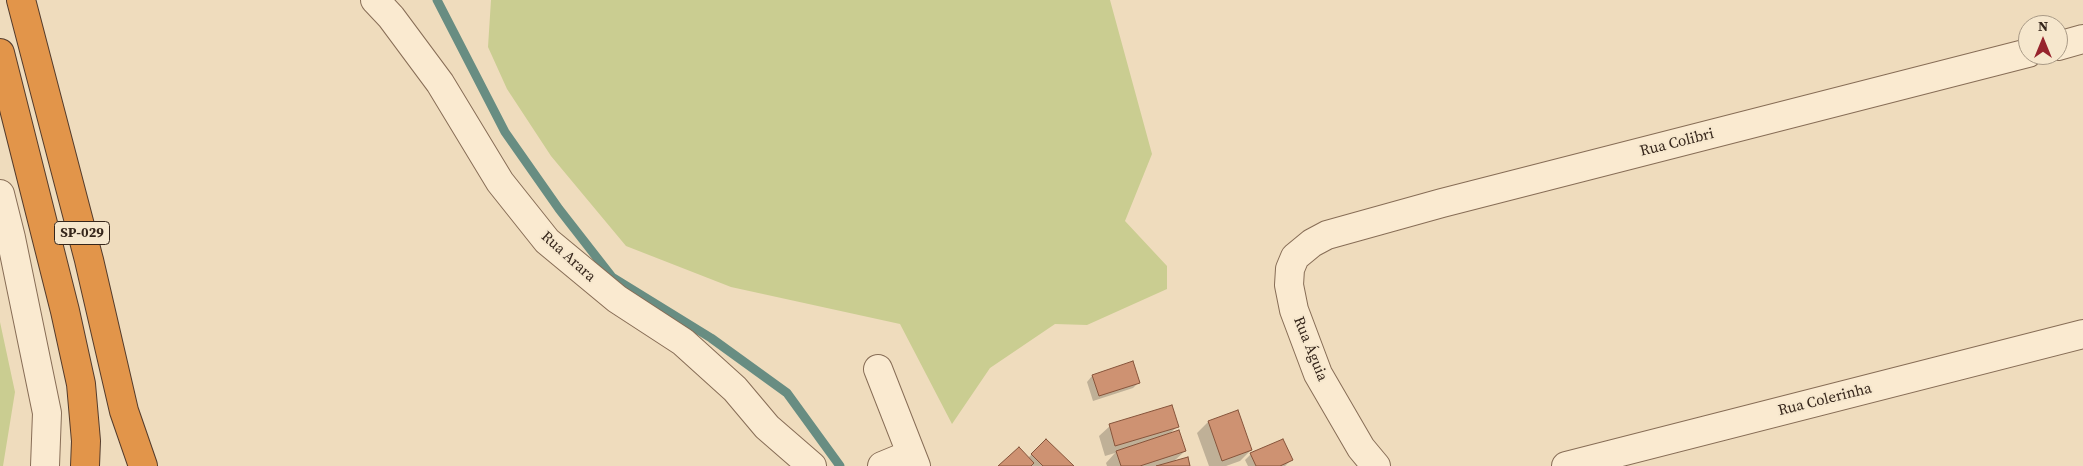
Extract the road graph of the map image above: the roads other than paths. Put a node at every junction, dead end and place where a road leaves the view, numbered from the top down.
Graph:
1 (21, 0) edge
2 (376, 0) edge
3 (2083, 39) edge
4 (2068, 43) edge
5 (0, 53) edge
6 (2018, 56) edge
7 (0, 194) edge
8 (1327, 235) joint
9 (2083, 334) edge
10 (878, 369) dead end
11 (913, 460) edge
12 (45, 466) edge
13 (85, 466) edge
14 (143, 466) edge
15 (812, 466) edge
16 (882, 466) edge
17 (1376, 466) edge
18 (1566, 466) edge

1 - 14 highway, SP-029
2 - 15 street, Rua Arara
3 - 4 street
5 - 13 highway, SP-029
6 - 8 street, Rua Colibri
7 - 12 street
8 - 17 street, Rua Águia
9 - 18 street, Rua Colerinha
10 - 11 street
11 - 16 street

